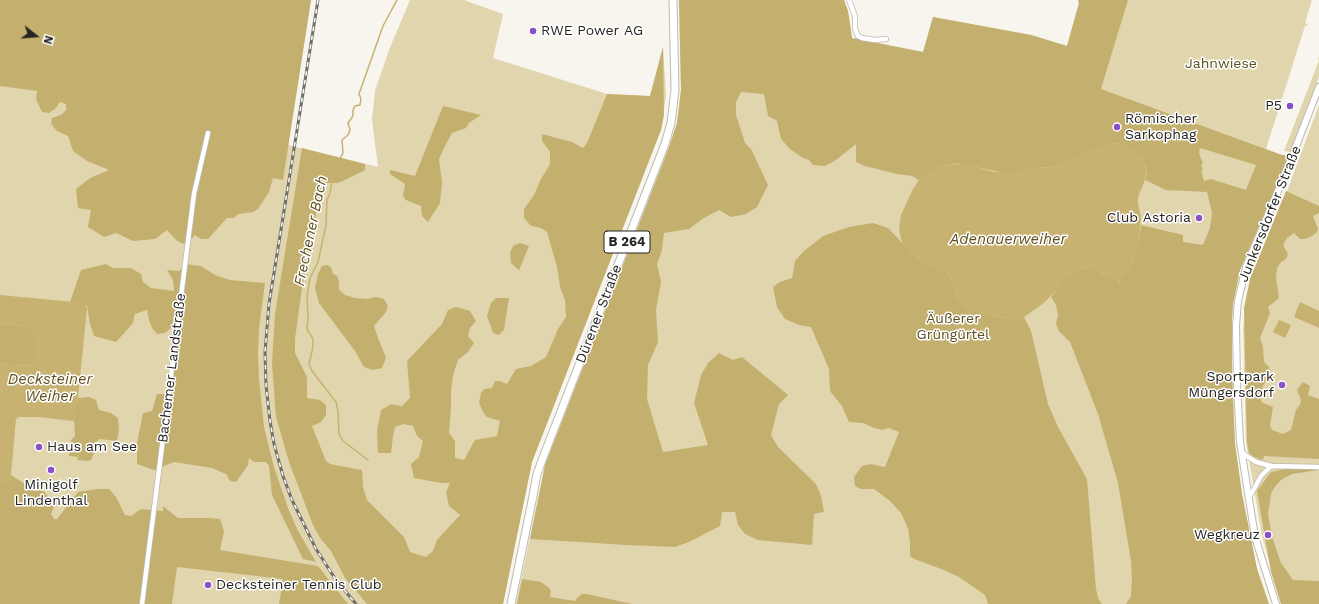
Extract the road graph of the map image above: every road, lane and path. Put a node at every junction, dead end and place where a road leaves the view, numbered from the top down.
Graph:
1 (673, 0) edge
2 (849, 0) edge
3 (886, 39) dead end
4 (1319, 87) edge
5 (208, 133) dead end
6 (1242, 453) junction
7 (1270, 466) junction
8 (1319, 467) edge
9 (1249, 498) junction
10 (142, 604) edge
11 (511, 604) edge
12 (1276, 604) edge

1 - 11 main road, Dürener Straße / B 264
2 - 3 street
4 - 6 street, Junkersdorfer Straße
5 - 10 street, Bachemer Landstraße
6 - 7 street
6 - 9 street, Junkersdorfer Straße
7 - 8 street
7 - 9 street
9 - 12 street, Junkersdorfer Straße

